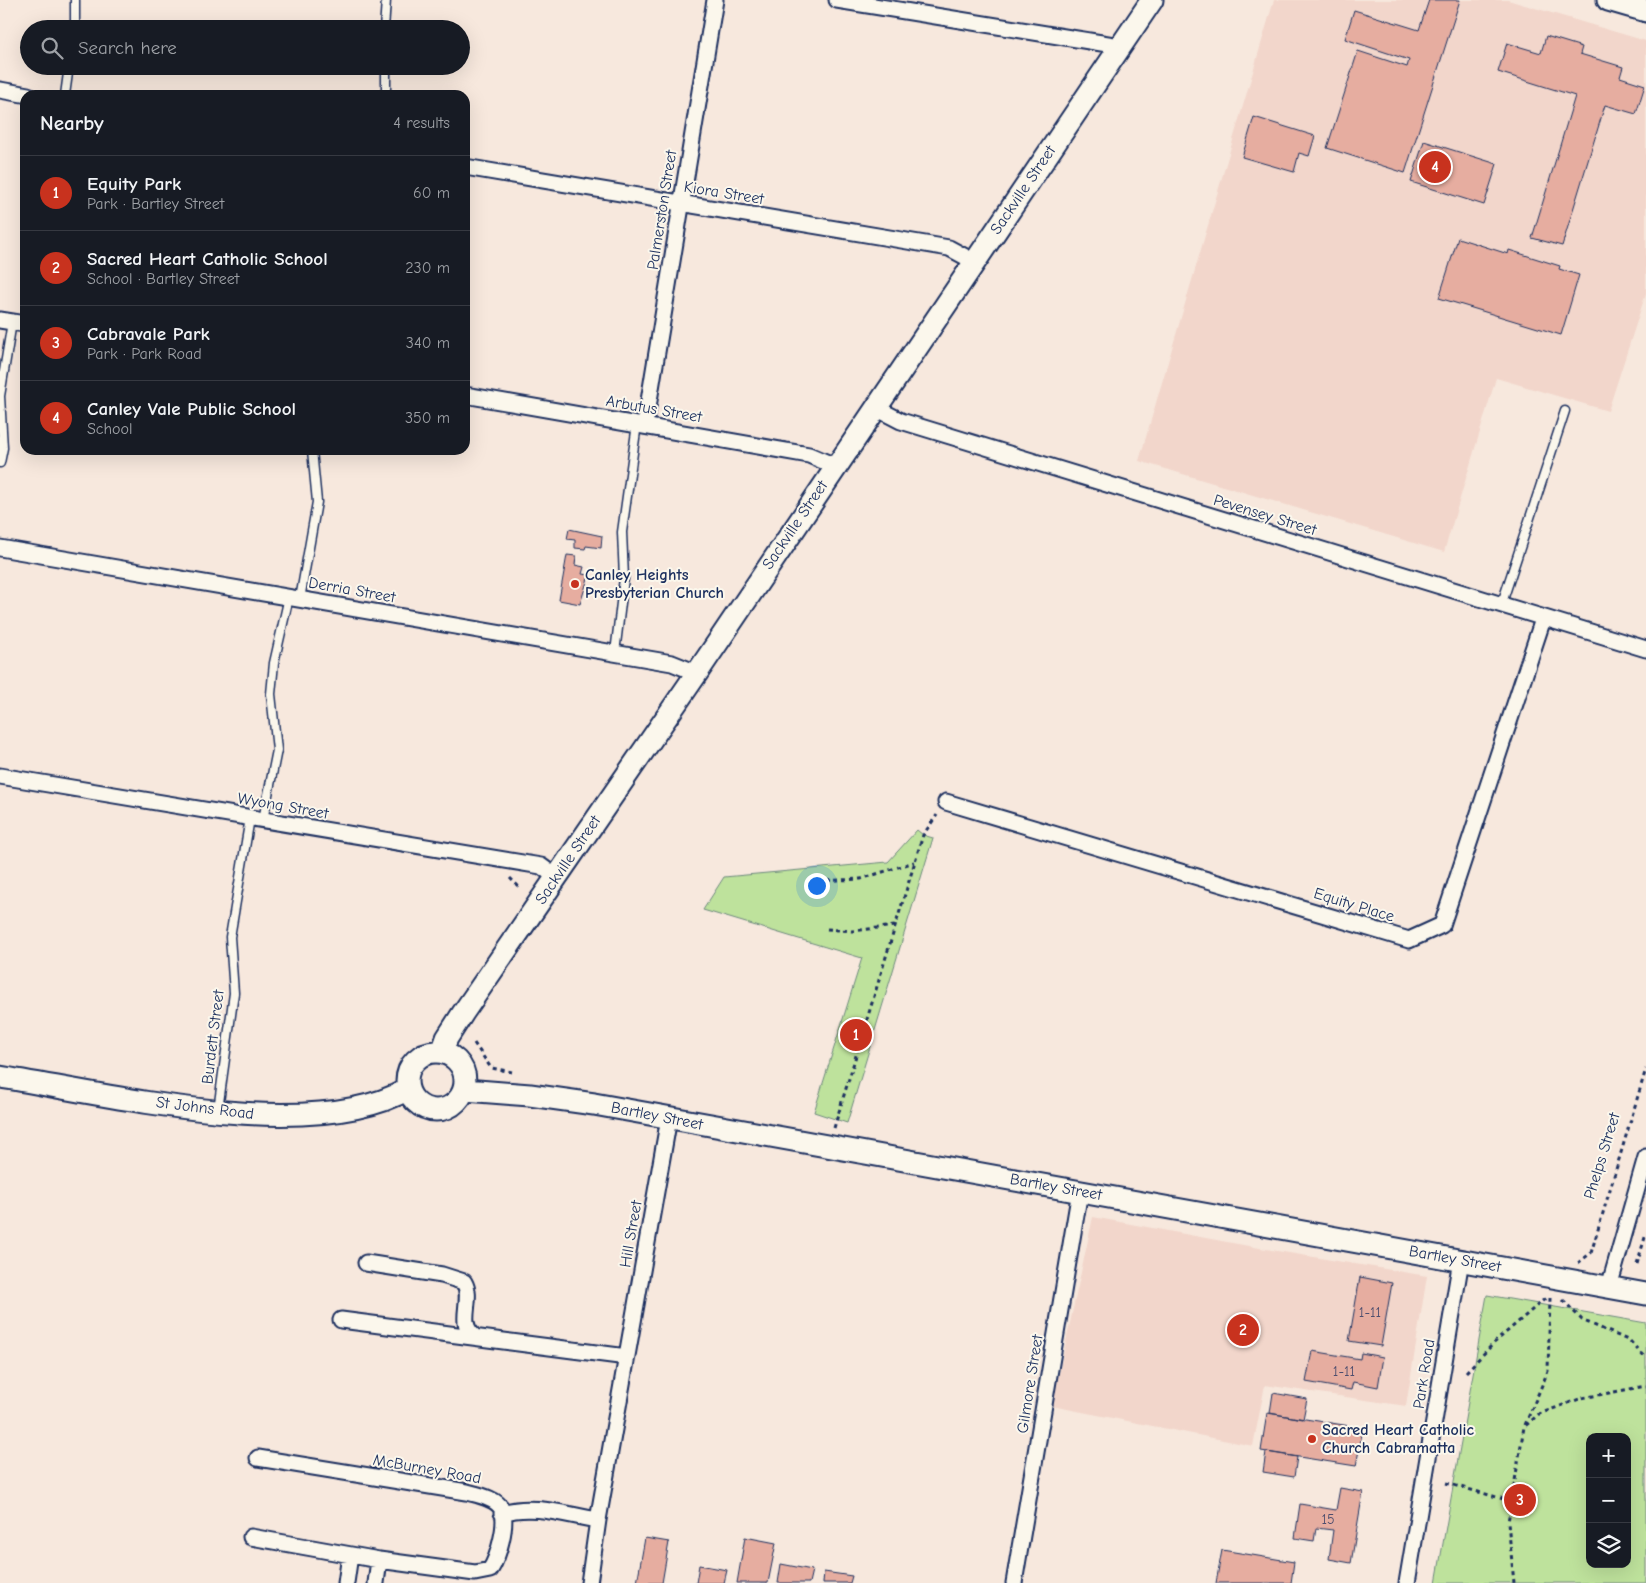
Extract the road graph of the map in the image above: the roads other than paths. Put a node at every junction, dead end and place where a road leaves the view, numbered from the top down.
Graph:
1 (75, 0) edge
2 (386, 0) edge
3 (715, 0) edge
4 (837, 0) edge
5 (1152, 0) edge
6 (1608, 0) edge
7 (1646, 11) edge
8 (75, 20) edge
9 (385, 20) edge
10 (1120, 46) junction
11 (68, 75) edge
12 (386, 75) edge
13 (0, 90) edge
14 (66, 90) edge
15 (386, 90) edge
16 (20, 94) edge
17 (470, 168) edge
18 (680, 203) junction
19 (975, 262) junction
20 (17, 322) edge
21 (470, 396) edge
22 (876, 408) junction
23 (1565, 411) dead end
24 (641, 424) junction
25 (312, 455) edge
26 (0, 463) edge
27 (835, 466) junction
28 (0, 548) edge
29 (294, 598) junction
30 (1502, 606) junction
31 (1542, 619) junction
32 (1646, 649) edge
33 (615, 653) junction
34 (696, 673) junction
35 (0, 776) edge
36 (946, 802) road end
37 (256, 819) junction
38 (556, 877) junction
39 (442, 1052) junction
40 (0, 1077) edge
41 (408, 1089) junction
42 (465, 1090) junction
43 (218, 1111) junction
44 (669, 1118) junction
45 (1646, 1160) edge
46 (1080, 1191) junction
47 (1461, 1260) junction
48 (366, 1263) dead end
49 (1609, 1287) junction
50 (1646, 1294) edge
51 (341, 1320) dead end
52 (473, 1335) junction
53 (626, 1357) junction
54 (258, 1458) dead end
55 (502, 1514) junction
56 (598, 1520) junction
57 (251, 1537) dead end
58 (350, 1555) junction
59 (379, 1560) junction
60 (346, 1583) edge
61 (376, 1583) edge
62 (590, 1583) edge
63 (1014, 1583) edge
64 (1407, 1583) edge

1 - 8 lane
2 - 9 lane
3 - 18 street, Palmerston Street
4 - 10 street
5 - 10 main road, Sackville Street
6 - 7 main road
10 - 19 main road, Sackville Street
11 - 14 lane
12 - 15 lane
13 - 16 street
17 - 18 street, Kiora Street
18 - 19 street, Kiora Street
18 - 24 street, Palmerston Street
19 - 22 main road, Sackville Street
20 - 26 lane
21 - 24 street, Arbutus Street
22 - 27 main road, Sackville Street
22 - 30 street, Pevensey Street
23 - 30 lane
24 - 27 street, Arbutus Street
24 - 33 lane, Palmerston Street
25 - 29 lane, Burdett Street
27 - 34 main road, Sackville Street
28 - 29 street, Derria Street
29 - 33 street, Derria Street
29 - 37 lane, Burdett Street
30 - 31 street, Pevensey Street
31 - 32 street, Pevensey Street
31 - 36 street, Equity Place
33 - 34 street, Derria Street
34 - 38 main road, Sackville Street
35 - 37 street, Wyong Street
37 - 38 street, Wyong Street
37 - 43 lane, Burdett Street
38 - 39 main road, Sackville Street
39 - 41 main road
39 - 42 main road
40 - 43 main road, St Johns Road
41 - 42 main road
41 - 43 main road, St Johns Road
42 - 44 main road, Bartley Street
44 - 46 main road, Bartley Street
44 - 53 street, Hill Street
45 - 49 street
46 - 47 main road, Bartley Street
46 - 63 street, Gilmore Street
47 - 49 main road, Bartley Street
47 - 64 street, Park Road
48 - 52 street
49 - 50 main road, Bartley Street
51 - 52 street
52 - 53 street
53 - 56 street, Hill Street
54 - 55 street, McBurney Road
55 - 56 street
55 - 59 street
56 - 62 street, Hill Street
57 - 58 street
58 - 59 street
58 - 60 street
59 - 61 street

